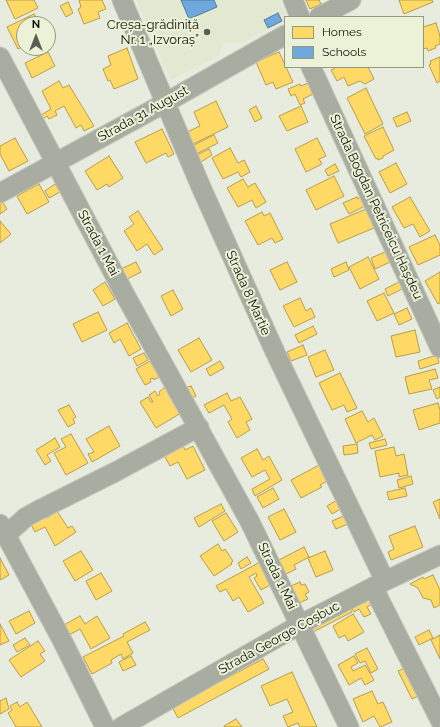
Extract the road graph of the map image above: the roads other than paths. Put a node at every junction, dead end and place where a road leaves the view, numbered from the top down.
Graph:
1 (122, 0) edge
2 (293, 0) edge
3 (351, 0) edge
4 (300, 16) edge
5 (321, 16) edge
6 (284, 35) edge
7 (0, 57) edge
8 (311, 68) edge
9 (165, 103) junction
10 (55, 163) junction
11 (0, 193) edge
12 (440, 348) edge
13 (199, 427) junction
14 (3, 529) edge
15 (440, 555) edge
16 (379, 584) junction
17 (301, 624) junction
18 (440, 720) edge
19 (105, 727) edge
20 (121, 727) edge
21 (349, 727) edge

1 - 9 street, Strada 8 Martie
2 - 4 street
3 - 5 street
6 - 9 street, Strada 31 August
7 - 10 street, Strada 1 Mai
8 - 12 street, Strada Bogdan Petriceicu Hașdeu
9 - 10 street, Strada 31 August
9 - 16 street, Strada 8 Martie
10 - 11 street, Strada 31 August
10 - 13 street, Strada 1 Mai
13 - 14 street
13 - 17 street, Strada 1 Mai
14 - 19 street
15 - 16 street, Strada George Coșbuc
16 - 17 street, Strada George Coșbuc
16 - 18 street, Strada 8 Martie
17 - 20 street, Strada George Coșbuc
17 - 21 street, Strada 1 Mai

